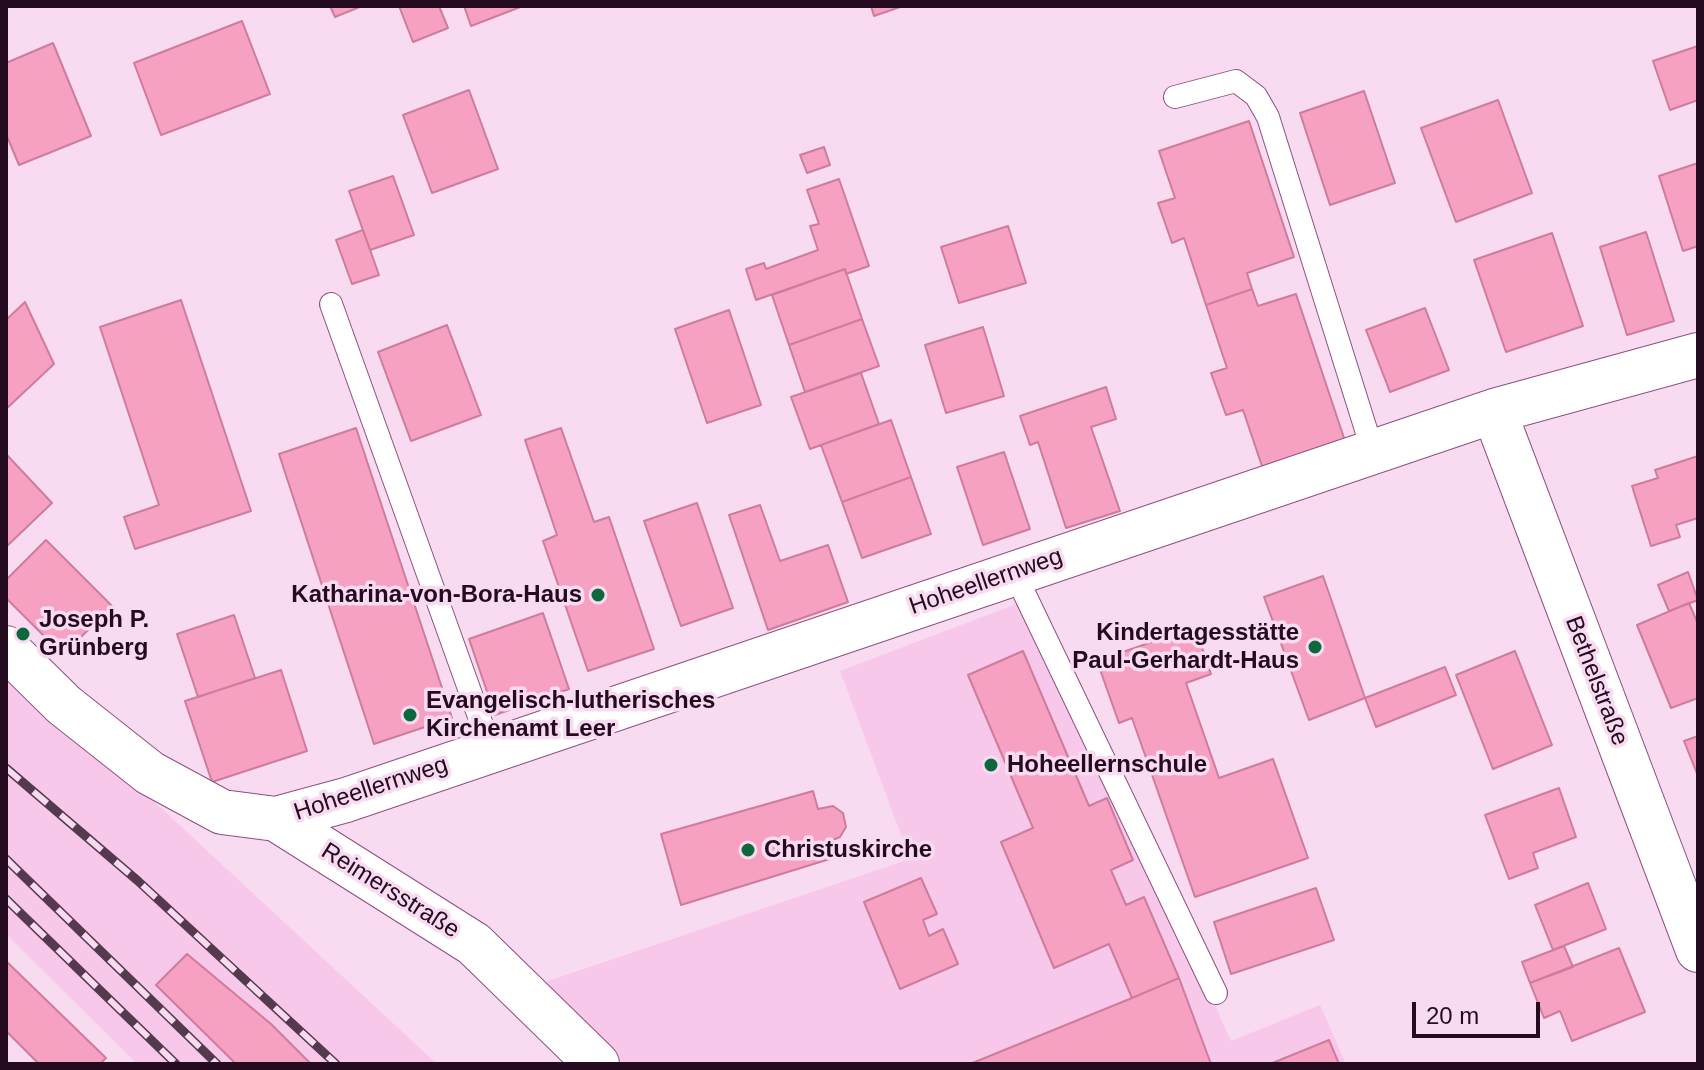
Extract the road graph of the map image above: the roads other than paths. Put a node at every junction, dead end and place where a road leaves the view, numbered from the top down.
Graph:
1 (1175, 97) dead end
2 (331, 304) dead end
3 (1698, 355) edge
4 (1494, 411) junction
5 (1373, 452) junction
6 (1014, 572) junction
7 (6, 648) edge
8 (491, 750) junction
9 (276, 819) junction
10 (1698, 950) edge
11 (1216, 993) dead end
12 (597, 1064) edge

1 - 5 lane
2 - 8 lane
3 - 4 street, Hoheellernweg
4 - 5 street, Hoheellernweg
4 - 10 street, Bethelstraße
5 - 6 street, Hoheellernweg
6 - 8 street, Hoheellernweg
6 - 11 lane
7 - 9 street, Reimersstraße
8 - 9 street, Hoheellernweg
9 - 12 street, Reimersstraße

